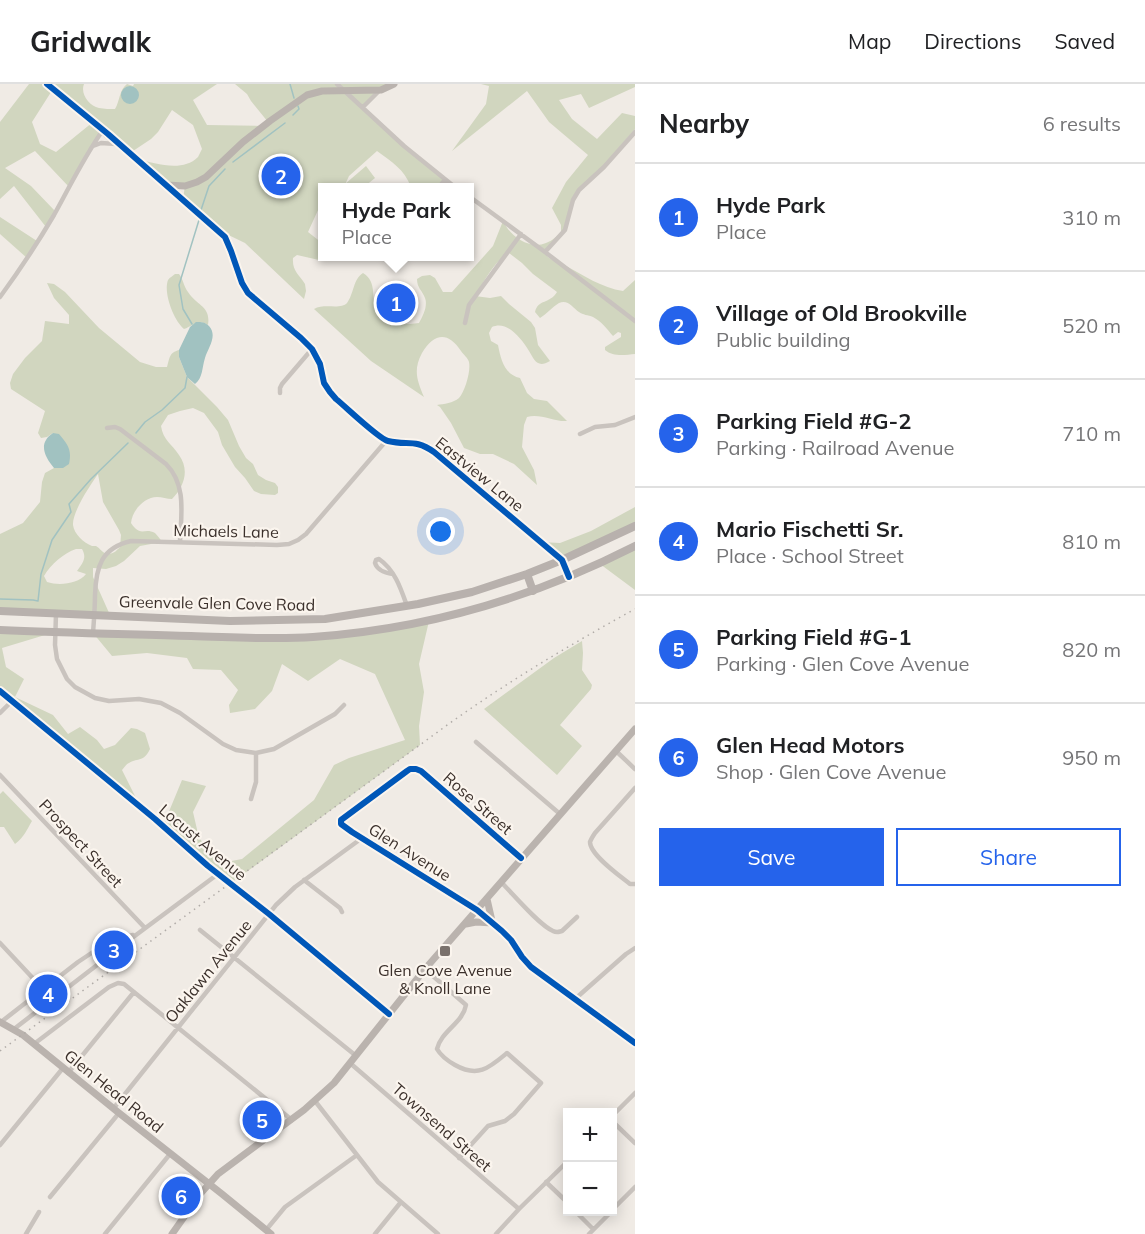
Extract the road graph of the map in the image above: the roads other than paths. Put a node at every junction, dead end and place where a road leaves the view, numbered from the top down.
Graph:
1 (47, 84) edge
2 (337, 84) edge
3 (394, 84) edge
4 (344, 90) junction
5 (381, 90) junction
6 (363, 107) junction
7 (103, 130) junction
8 (635, 132) edge
9 (120, 145) junction
10 (93, 146) junction
11 (445, 180) junction
12 (442, 183) edge
13 (449, 183) edge
14 (166, 185) junction
15 (185, 186) junction
16 (183, 200) junction
17 (474, 201) edge
18 (521, 234) junction
19 (545, 252) junction
20 (0, 297) edge
21 (635, 321) edge
22 (465, 323) dead end
23 (312, 350) junction
24 (280, 393) dead end
25 (635, 417) edge
26 (107, 428) dead end
27 (580, 434) dead end
28 (386, 441) junction
29 (635, 526) edge
30 (180, 542) junction
31 (635, 546) edge
32 (562, 560) junction
33 (393, 574) dead end
34 (527, 574) junction
35 (570, 577) junction
36 (533, 591) junction
37 (407, 606) junction
38 (0, 611) edge
39 (56, 614) junction
40 (94, 615) junction
41 (0, 630) edge
42 (55, 632) junction
43 (93, 633) junction
44 (0, 691) edge
45 (12, 701) junction
46 (344, 705) dead end
47 (0, 713) edge
48 (635, 729) edge
49 (476, 742) dead end
50 (616, 751) junction
51 (256, 753) junction
52 (416, 769) joint
53 (635, 769) edge
54 (0, 775) edge
55 (635, 788) edge
56 (628, 795) junction
57 (251, 799) dead end
58 (635, 801) edge
59 (561, 814) junction
60 (362, 838) junction
61 (521, 858) junction
62 (218, 874) junction
63 (304, 880) junction
64 (501, 882) junction
65 (635, 884) edge
66 (487, 899) junction
67 (477, 910) junction
68 (342, 912) dead end
69 (269, 914) junction
70 (578, 917) dead end
71 (493, 923) junction
72 (464, 925) junction
73 (145, 928) junction
74 (200, 930) dead end
75 (136, 935) junction
76 (0, 943) edge
77 (635, 948) edge
78 (234, 958) junction
79 (425, 969) junction
80 (43, 988) junction
81 (134, 992) junction
82 (57, 996) junction
83 (575, 999) junction
84 (48, 1004) junction
85 (389, 1014) junction
86 (0, 1022) edge
87 (178, 1028) junction
88 (14, 1029) junction
89 (635, 1043) edge
90 (34, 1044) junction
91 (355, 1056) junction
92 (350, 1063) junction
93 (66, 1070) junction
94 (635, 1093) edge
95 (315, 1101) junction
96 (116, 1111) junction
97 (617, 1113) edge
98 (292, 1120) junction
99 (617, 1123) edge
100 (635, 1143) edge
101 (0, 1145) edge
102 (170, 1154) junction
103 (357, 1155) junction
104 (459, 1158) junction
105 (566, 1162) edge
106 (546, 1182) junction
107 (209, 1184) junction
108 (635, 1187) edge
109 (50, 1197) dead end
110 (563, 1199) edge
111 (401, 1202) junction
112 (617, 1206) edge
113 (519, 1209) junction
114 (39, 1212) dead end
115 (580, 1216) edge
116 (607, 1216) edge
117 (593, 1229) junction
118 (268, 1232) edge
119 (107, 1233) edge
120 (26, 1234) edge
121 (172, 1234) edge
122 (375, 1234) edge
123 (438, 1234) edge
124 (496, 1234) edge
125 (589, 1234) edge

1 - 7 main road
2 - 4 street
3 - 5 main road
4 - 5 main road
4 - 6 street
4 - 15 main road
5 - 6 street
6 - 11 street
7 - 9 main road
7 - 10 street
8 - 19 street
9 - 10 street
9 - 14 main road
10 - 20 street
11 - 12 street
11 - 13 street
14 - 15 main road
14 - 16 street
15 - 16 street
16 - 23 street
17 - 18 street
18 - 19 street
18 - 22 street
19 - 21 street
23 - 24 street
23 - 28 street
25 - 27 street
26 - 30 street
28 - 30 street, Michaels Lane
28 - 32 street, Eastview Lane
29 - 32 main road, Greenvale Glen Cove Road
30 - 40 street, Michaels Lane
31 - 35 main road, Greenvale Glen Cove Road
32 - 34 main road, Greenvale Glen Cove Road
32 - 35 street, Eastview Lane
33 - 37 street
34 - 36 main road
34 - 37 main road, Greenvale Glen Cove Road
35 - 36 main road, Greenvale Glen Cove Road
36 - 43 main road, Greenvale Glen Cove Road
37 - 40 main road, Greenvale Glen Cove Road
38 - 39 main road, Greenvale Glen Cove Road
39 - 40 main road, Greenvale Glen Cove Road
39 - 42 street
40 - 43 street, Michaels Lane
41 - 42 main road, Greenvale Glen Cove Road
42 - 43 main road, Greenvale Glen Cove Road
42 - 51 street
44 - 45 street, Locust Avenue
45 - 47 street
45 - 62 street, Locust Avenue
46 - 51 street
48 - 50 main road
49 - 59 street
50 - 53 street
50 - 59 main road
51 - 57 street
52 - 60 street, Glen Avenue
52 - 61 street, Rose Street
54 - 73 street, Prospect Street
55 - 56 street
56 - 58 street
56 - 65 street
59 - 61 main road
60 - 63 street, Oaklawn Avenue
60 - 67 street, Glen Avenue
61 - 64 main road
62 - 69 street, Locust Avenue
62 - 73 street
63 - 68 street
63 - 69 street, Oaklawn Avenue
64 - 66 main road
64 - 70 street
66 - 67 main road
66 - 71 main road
67 - 71 main road
67 - 72 main road
69 - 78 street, Oaklawn Avenue
69 - 85 street, Locust Avenue
71 - 72 main road
71 - 83 main road
72 - 79 main road
73 - 75 street
74 - 78 street
75 - 80 street
75 - 82 street
76 - 80 street
77 - 83 street
78 - 87 street, Oaklawn Avenue
78 - 91 street
79 - 85 main road
79 - 104 street
80 - 82 street
80 - 84 street
80 - 86 street
81 - 87 street
81 - 90 street
81 - 93 street
82 - 84 street
83 - 89 main road
84 - 88 street
85 - 91 main road
86 - 88 main road, Glen Head Road
87 - 96 street, Oaklawn Avenue
87 - 98 street
88 - 90 main road, Glen Head Road
90 - 93 main road, Glen Head Road
91 - 92 main road
92 - 95 main road
92 - 104 street, Townsend Street
93 - 96 main road, Glen Head Road
93 - 101 street
94 - 97 street
95 - 98 main road
95 - 103 street
96 - 102 main road, Glen Head Road
96 - 109 street, Oaklawn Avenue
98 - 107 main road
99 - 100 street
102 - 107 main road, Glen Head Road
102 - 119 street
103 - 111 street
103 - 118 street
104 - 113 street, Townsend Street
105 - 106 street
106 - 110 street
106 - 113 street
107 - 118 main road, Glen Head Road
107 - 121 main road
108 - 112 street
111 - 122 street
111 - 123 street
113 - 124 street
114 - 120 street
115 - 117 street
116 - 117 street
117 - 125 street

